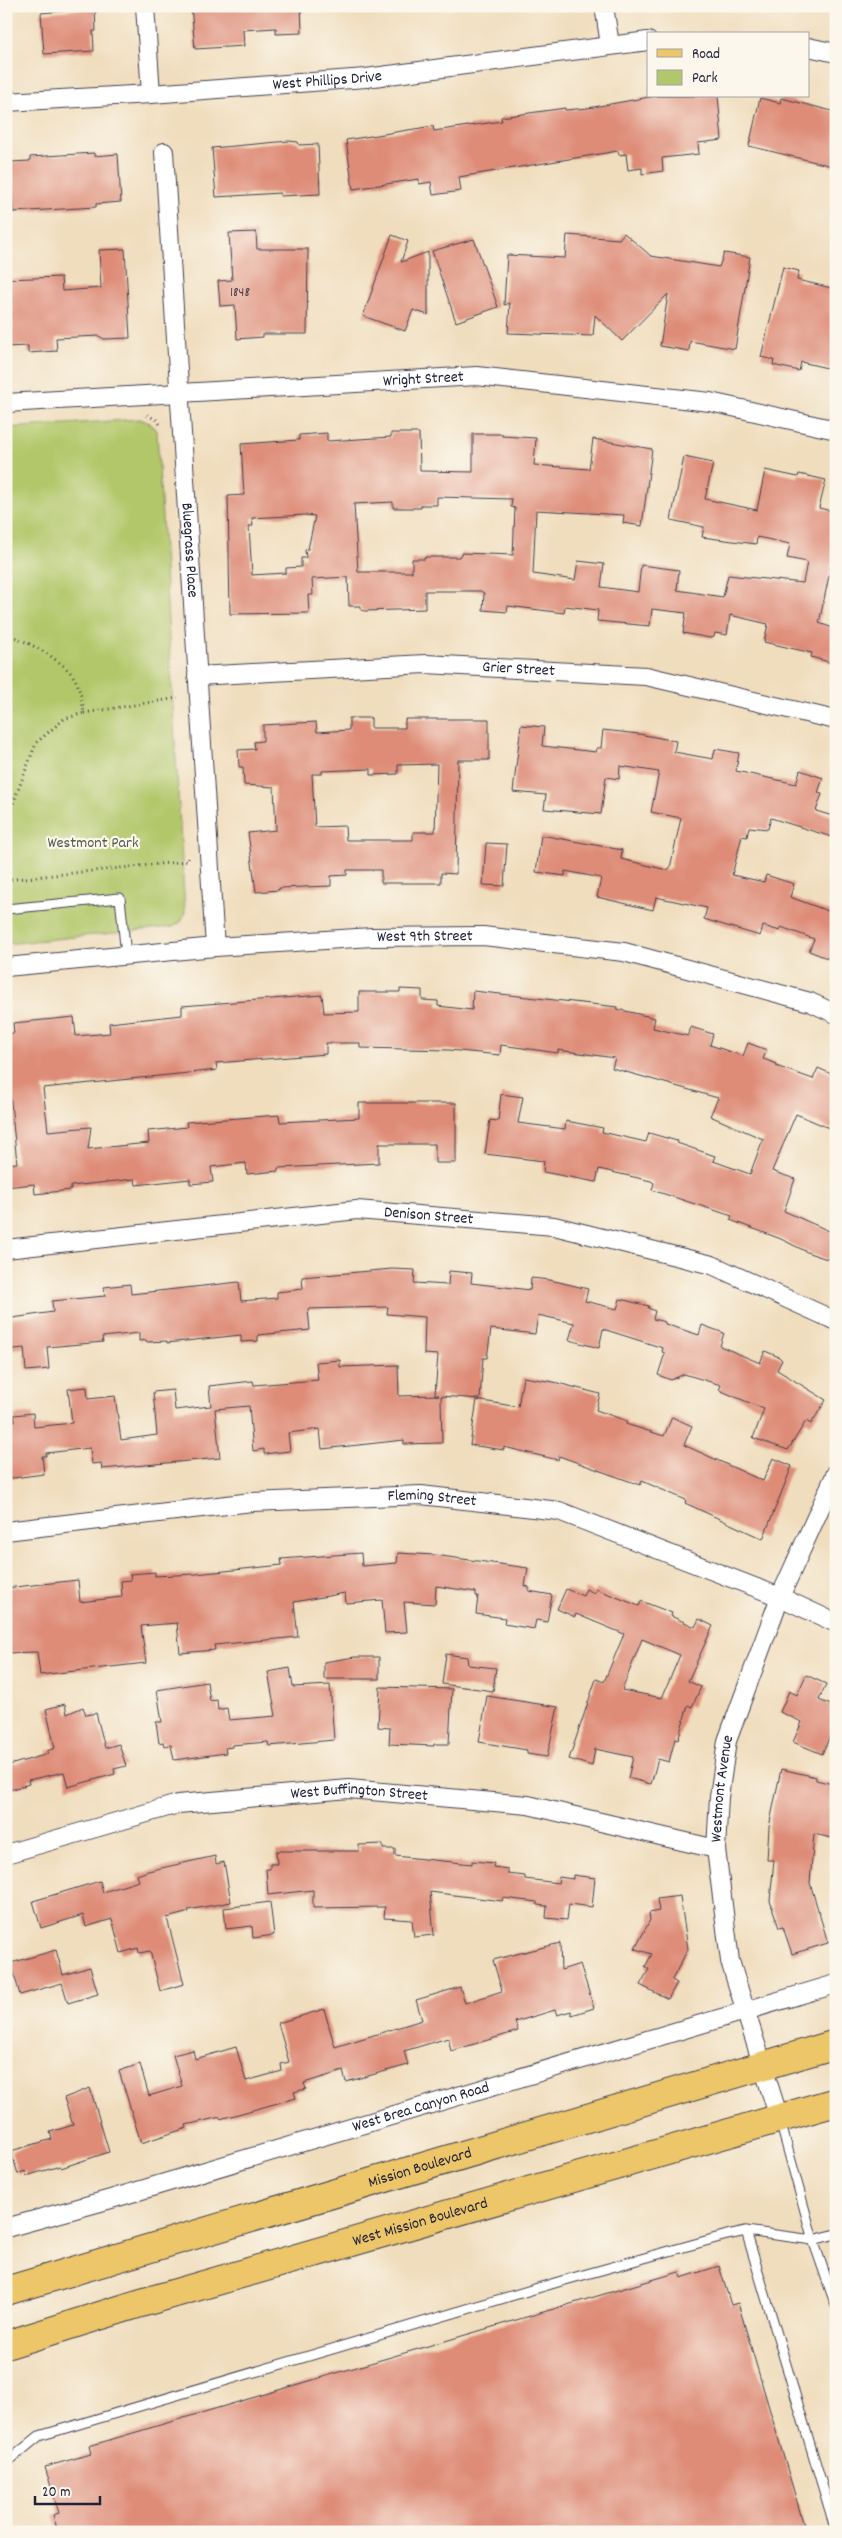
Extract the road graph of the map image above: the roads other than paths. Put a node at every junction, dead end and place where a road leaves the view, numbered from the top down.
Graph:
1 (145, 6) edge
2 (604, 6) edge
3 (647, 41) edge
4 (610, 45) junction
5 (810, 47) edge
6 (836, 53) edge
7 (151, 94) junction
8 (6, 102) edge
9 (164, 152) dead end
10 (181, 392) junction
11 (6, 402) edge
12 (836, 430) edge
13 (196, 676) junction
14 (836, 720) edge
15 (6, 909) edge
16 (215, 947) junction
17 (126, 955) junction
18 (6, 967) edge
19 (836, 1014) edge
20 (6, 1249) edge
21 (836, 1321) edge
22 (836, 1473) edge
23 (6, 1531) edge
24 (780, 1597) junction
25 (836, 1623) edge
26 (716, 1849) junction
27 (6, 1854) edge
28 (836, 1984) edge
29 (744, 2010) junction
30 (836, 2044) edge
31 (762, 2066) junction
32 (836, 2102) edge
33 (779, 2118) junction
34 (6, 2228) edge
35 (746, 2231) junction
36 (836, 2234) edge
37 (814, 2240) junction
38 (6, 2291) edge
39 (836, 2306) edge
40 (6, 2345) edge
41 (6, 2463) edge
42 (836, 2530) edge

1 - 7 street
2 - 4 street
3 - 4 street, West Phillips Drive
4 - 7 street, West Phillips Drive
5 - 6 street
7 - 8 street, West Phillips Drive
9 - 10 street, Bluegrass Place
10 - 11 street, Wright Street
10 - 12 street, Wright Street
10 - 13 street, Bluegrass Place
13 - 14 street, Grier Street
13 - 16 street, Bluegrass Place
15 - 17 lane
16 - 17 street, West 9th Street
16 - 19 street, West 9th Street
17 - 18 street, West 9th Street
20 - 21 street, Denison Street
22 - 24 street, Westmont Avenue
23 - 24 street, Fleming Street
24 - 25 street, Fleming Street
24 - 26 street, Westmont Avenue
26 - 27 street, West Buffington Street
26 - 29 street, Westmont Avenue
28 - 29 street, West Brea Canyon Road
29 - 31 street, Westmont Avenue
29 - 34 street, West Brea Canyon Road
30 - 31 main road, Mission Boulevard
31 - 33 street, Westmont Avenue
31 - 38 main road, Mission Boulevard
32 - 33 main road, West Mission Boulevard
33 - 37 lane
33 - 40 main road, West Mission Boulevard
35 - 37 lane
35 - 41 lane
35 - 42 lane
36 - 37 lane
37 - 39 lane

